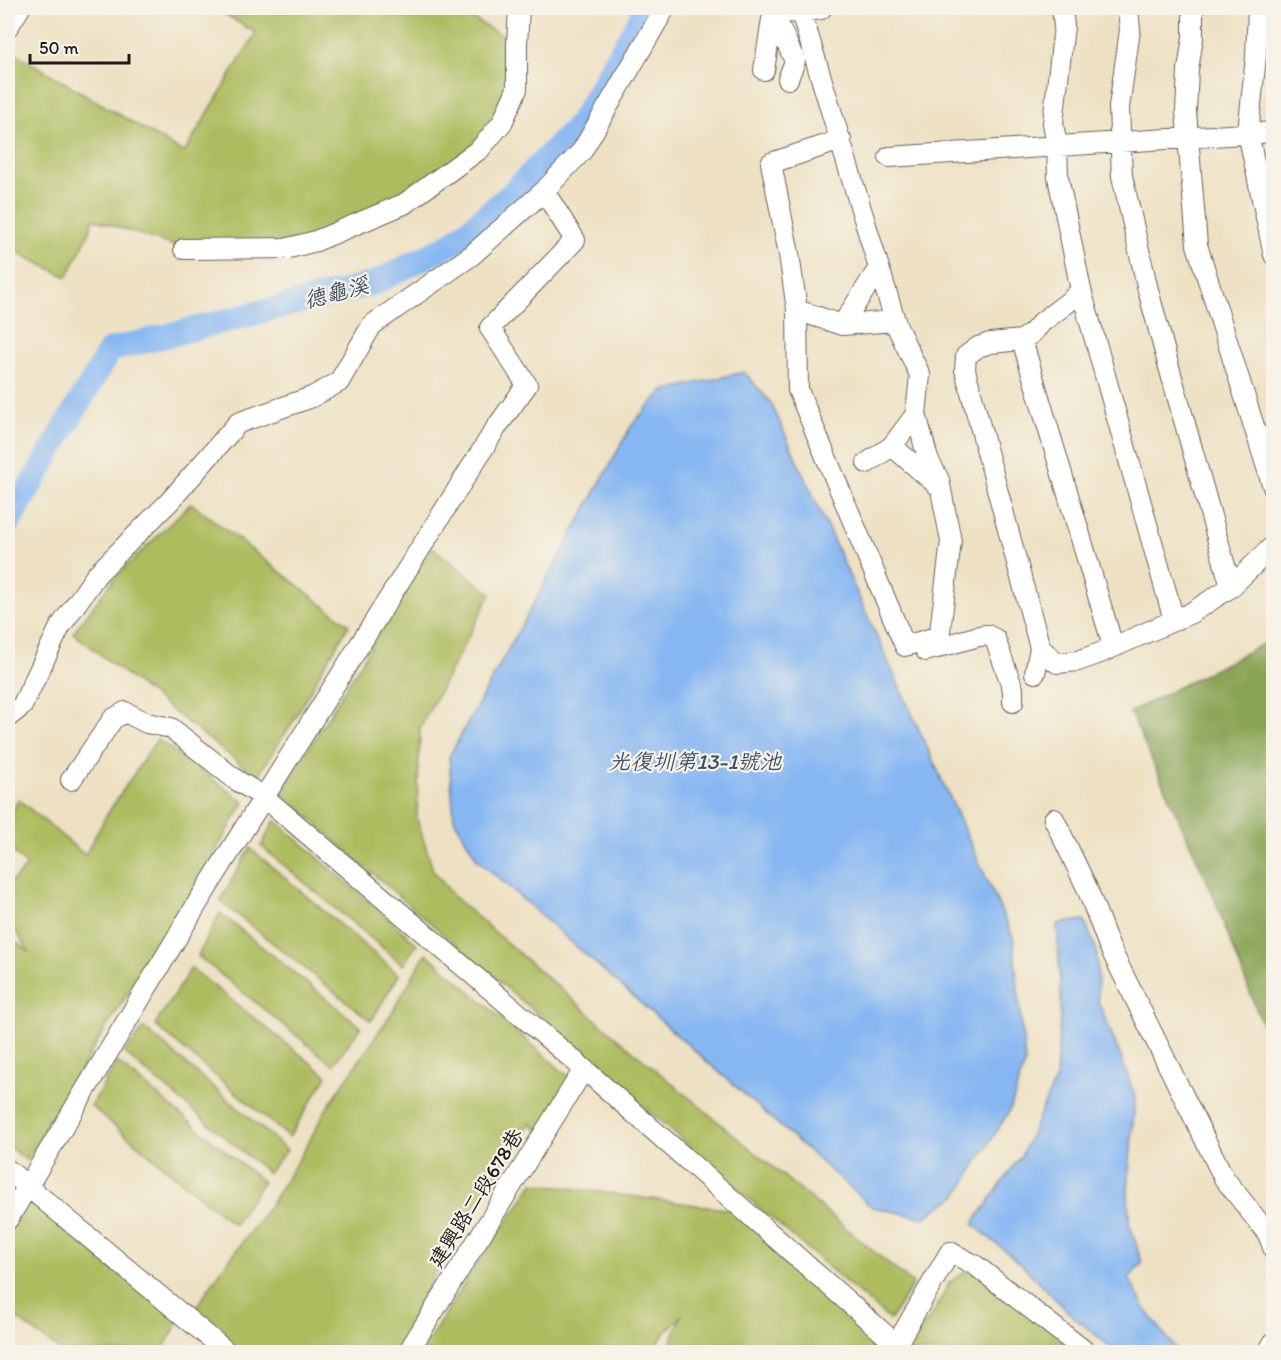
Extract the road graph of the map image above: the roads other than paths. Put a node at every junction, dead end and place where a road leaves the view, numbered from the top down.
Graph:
1 (20, 8) edge
2 (519, 8) edge
3 (665, 8) edge
4 (821, 8) edge
5 (1062, 8) edge
6 (1128, 8) edge
7 (1193, 8) edge
8 (1258, 8) edge
9 (773, 10) edge
10 (801, 12) junction
11 (8, 27) edge
12 (764, 70) dead end
13 (788, 79) dead end
14 (1274, 132) edge
15 (1248, 133) junction
16 (1188, 137) junction
17 (841, 140) junction
18 (1121, 141) junction
19 (1057, 146) junction
20 (889, 157) dead end
21 (544, 190) junction
22 (184, 249) dead end
23 (1274, 255) edge
24 (879, 268) junction
25 (1082, 290) junction
26 (797, 310) junction
27 (895, 321) junction
28 (842, 325) junction
29 (1022, 340) junction
30 (916, 414) junction
31 (892, 446) junction
32 (867, 463) dead end
33 (941, 488) junction
34 (1274, 490) edge
35 (1274, 545) edge
36 (1231, 587) junction
37 (1174, 620) junction
38 (938, 642) junction
39 (1113, 646) junction
40 (1040, 648) junction
41 (903, 658) dead end
42 (8, 717) edge
43 (70, 780) dead end
44 (264, 797) junction
45 (1054, 819) dead end
46 (584, 1070) junction
47 (8, 1170) edge
48 (27, 1187) junction
49 (8, 1219) edge
50 (1274, 1250) edge
51 (1274, 1342) edge
52 (895, 1349) edge
53 (226, 1353) edge
54 (408, 1353) edge
55 (1086, 1353) edge
56 (1268, 1353) edge

1 - 11 street
2 - 22 street
3 - 21 street
4 - 10 street
5 - 19 street
6 - 18 street
7 - 16 street
8 - 15 street
9 - 10 street
9 - 12 street
9 - 13 street
10 - 17 street
14 - 15 street
15 - 16 street
15 - 23 street
16 - 18 street
16 - 34 street
17 - 24 street
17 - 26 street
18 - 19 street
18 - 36 street
19 - 20 street
19 - 25 street
21 - 42 street
21 - 44 street
24 - 27 street
24 - 28 street
25 - 29 street
25 - 37 street
26 - 28 street
26 - 38 street
27 - 28 street
27 - 30 street
29 - 39 street
29 - 40 street
30 - 31 street
30 - 33 street
31 - 32 street
31 - 33 street
33 - 38 street
35 - 36 street
36 - 37 street
37 - 39 street
38 - 40 street
38 - 41 street
39 - 40 street
43 - 44 street
44 - 46 street
44 - 48 street
45 - 50 street
46 - 52 street
46 - 54 street, 建興路二段678巷
47 - 48 street
48 - 49 street
48 - 53 street
51 - 56 street
52 - 55 street

